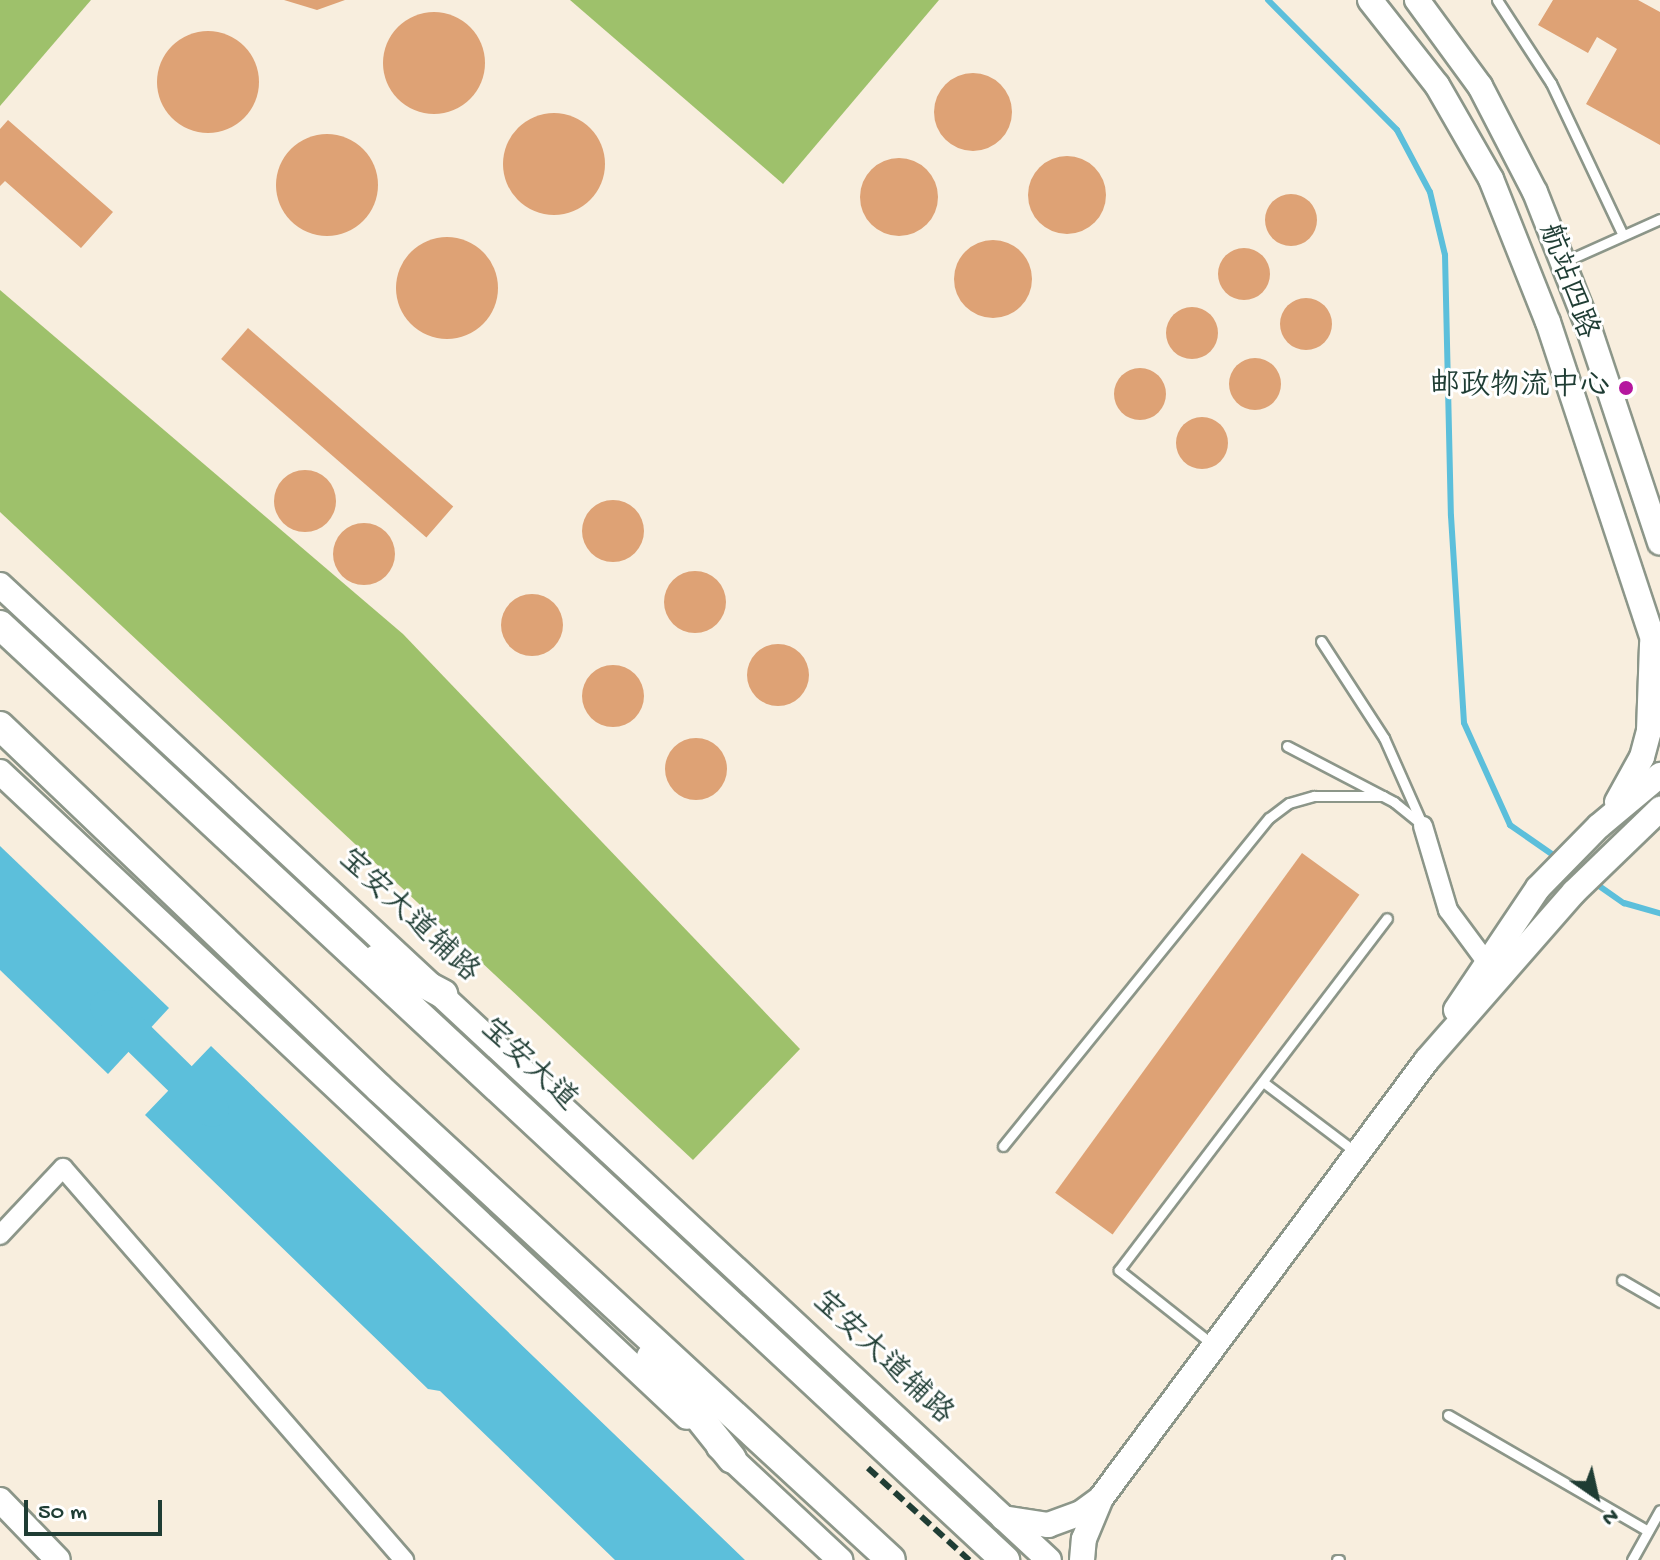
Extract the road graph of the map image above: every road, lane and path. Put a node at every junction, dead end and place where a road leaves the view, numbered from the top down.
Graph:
1 (1370, 0) edge
2 (1417, 0) edge
3 (1497, 0) edge
4 (1660, 219) edge
5 (1623, 235) junction
6 (1564, 262) junction
7 (1660, 543) edge
8 (0, 585) edge
9 (0, 625) edge
10 (1652, 636) junction
11 (1321, 641) dead end
12 (1660, 661) edge
13 (0, 726) edge
14 (1287, 746) dead end
15 (0, 772) edge
16 (1660, 775) edge
17 (1383, 796) junction
18 (1660, 809) edge
19 (1423, 826) junction
20 (1599, 826) junction
21 (1660, 828) edge
22 (1611, 854) junction
23 (1387, 918) dead end
24 (345, 942) junction
25 (1485, 960) junction
26 (443, 994) junction
27 (1427, 1060) junction
28 (1263, 1082) junction
29 (1003, 1146) dead end
30 (1357, 1153) junction
31 (0, 1235) edge
32 (1622, 1280) dead end
33 (593, 1285) junction
34 (1660, 1302) edge
35 (1214, 1345) junction
36 (1448, 1415) dead end
37 (732, 1459) junction
38 (1101, 1498) junction
39 (0, 1500) edge
40 (1660, 1510) edge
41 (1003, 1518) junction
42 (1648, 1531) junction
43 (58, 1560) edge
44 (404, 1560) edge
45 (840, 1560) edge
46 (891, 1560) edge
47 (1005, 1560) edge
48 (1049, 1560) edge
49 (1082, 1560) edge
50 (1632, 1560) edge

1 - 10 street, 航站四路
2 - 6 street, 航站四路
3 - 5 lane
4 - 5 lane
5 - 6 lane
6 - 7 street, 航站四路
8 - 26 street, 宝安大道辅路
9 - 24 main road, 宝安大道
10 - 12 street, 航站四路
10 - 20 street
11 - 19 lane
13 - 33 main road
14 - 17 lane
15 - 37 street
16 - 20 street
17 - 19 lane
17 - 29 lane
18 - 22 street
19 - 25 street
20 - 25 street
21 - 22 street
22 - 27 street
23 - 28 lane
24 - 26 main road
24 - 47 main road, 宝安大道
25 - 27 street
26 - 41 street, 宝安大道辅路
27 - 30 street
28 - 30 lane
28 - 35 lane
30 - 35 street
31 - 44 street
32 - 34 lane
33 - 37 main road
33 - 46 main road
35 - 38 street
36 - 42 lane
37 - 45 street
38 - 41 street
38 - 49 street
39 - 43 street
40 - 42 lane
41 - 48 street, 宝安大道辅路
42 - 50 lane

